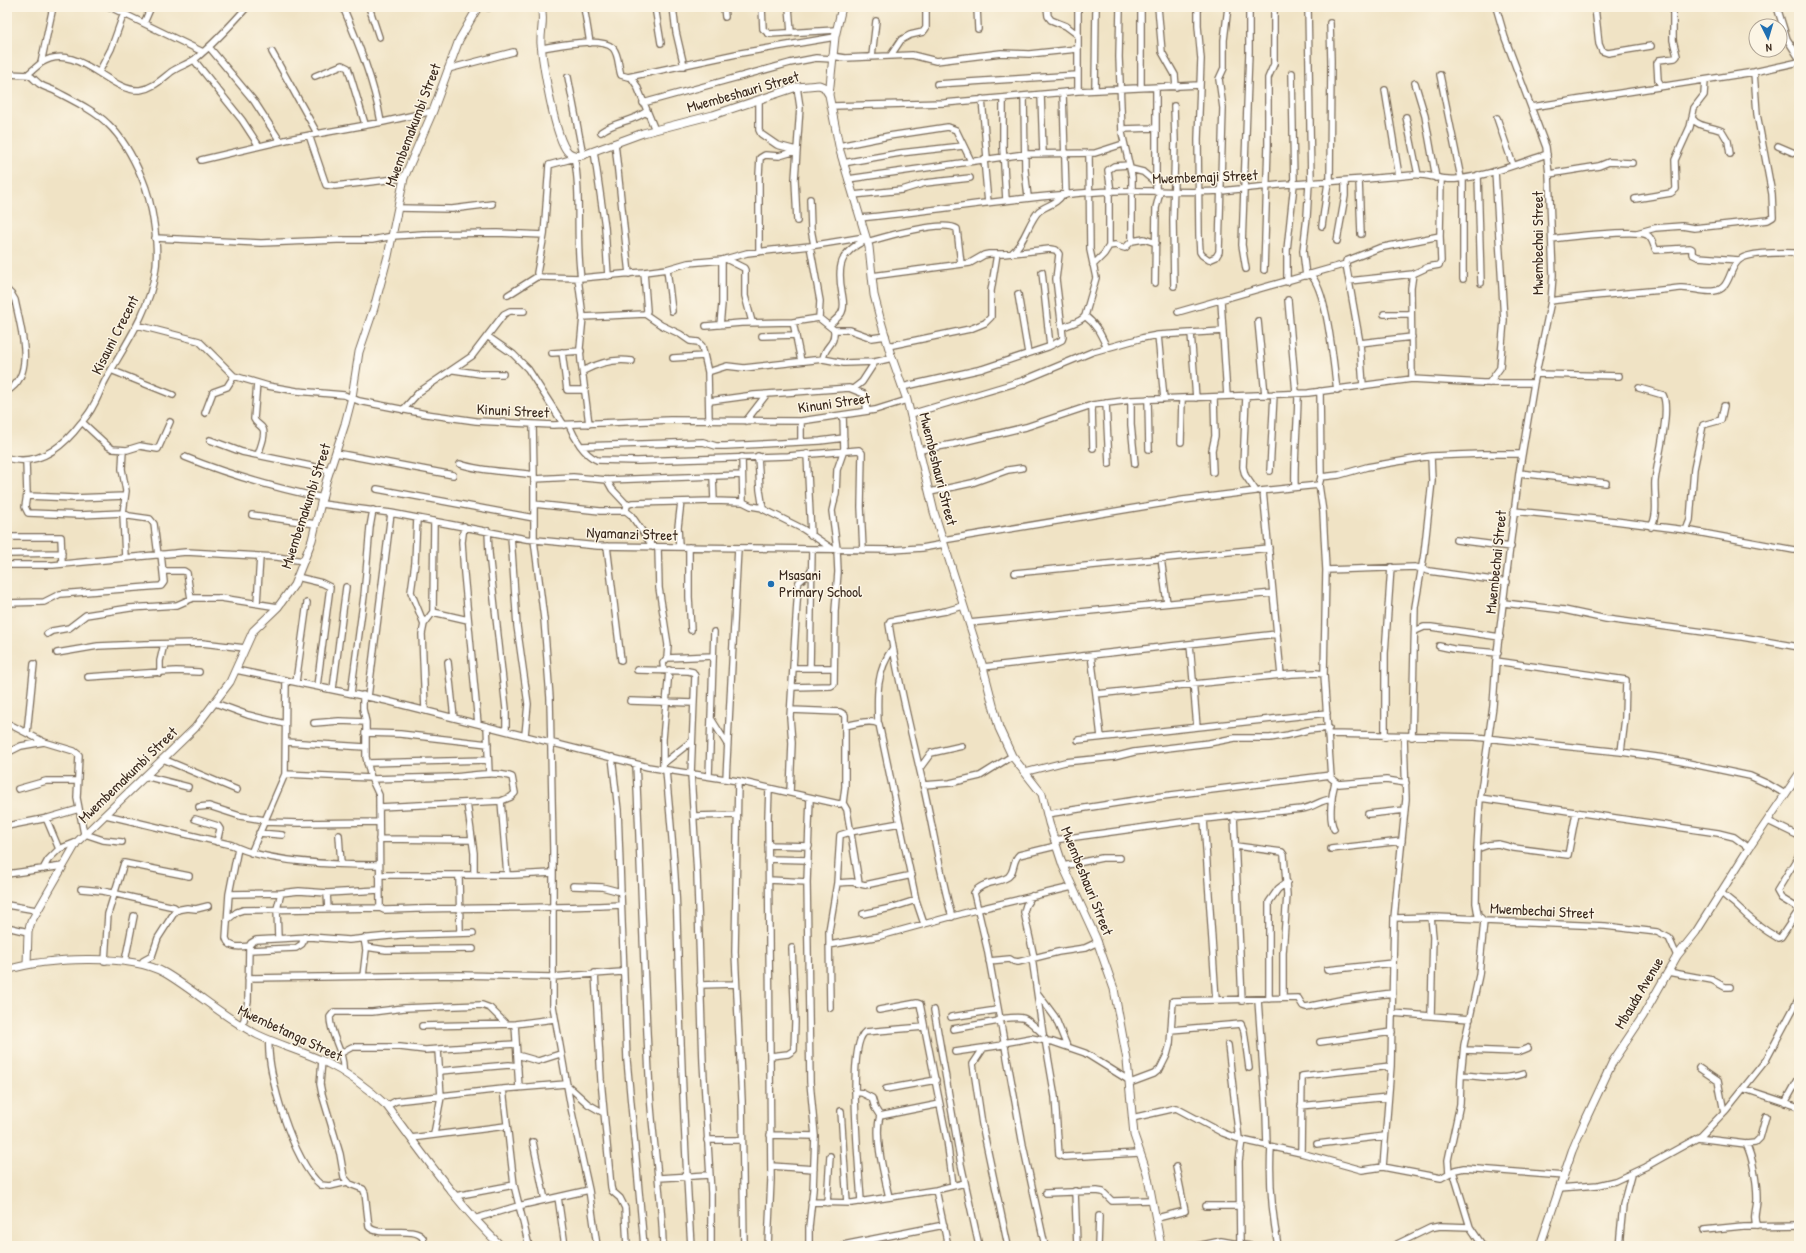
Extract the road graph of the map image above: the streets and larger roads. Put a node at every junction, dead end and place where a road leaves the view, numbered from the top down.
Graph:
1 (53, 7) edge
2 (110, 7) edge
3 (151, 7) edge
4 (247, 7) edge
5 (342, 7) edge
6 (369, 7) edge
7 (478, 7) edge
8 (541, 7) edge
9 (584, 7) edge
10 (655, 7) edge
11 (673, 7) edge
12 (724, 7) edge
13 (762, 7) edge
14 (789, 7) edge
15 (842, 7) edge
16 (926, 7) edge
17 (977, 7) edge
18 (1047, 7) edge
19 (1078, 7) edge
20 (1096, 7) edge
21 (1120, 7) edge
22 (1141, 7) edge
23 (1158, 7) edge
24 (1198, 7) edge
25 (1228, 7) edge
26 (1249, 7) edge
27 (1274, 7) edge
28 (1308, 7) edge
29 (1496, 7) edge
30 (1595, 7) edge
31 (1673, 7) edge
32 (1777, 7) edge
33 (124, 13) junction
34 (725, 17) dead end
35 (876, 21) dead end
36 (144, 22) junction
37 (1330, 23) dead end
38 (978, 29) dead end
39 (791, 33) junction
40 (835, 33) junction
41 (1078, 35) junction
42 (379, 37) dead end
43 (590, 43) junction
44 (661, 43) dead end
45 (1651, 46) dead end
46 (209, 47) junction
47 (542, 48) junction
48 (1077, 50) junction
49 (203, 52) junction
50 (272, 52) dead end
51 (513, 52) dead end
52 (891, 55) junction
53 (872, 56) junction
54 (832, 57) junction
55 (1799, 58) edge
56 (194, 60) junction
57 (1799, 62) edge
58 (41, 63) junction
59 (684, 66) junction
60 (448, 69) junction
61 (99, 72) junction
62 (1754, 72) junction
63 (1292, 73) dead end
64 (7, 74) edge
65 (28, 74) junction
66 (1077, 75) junction
67 (1440, 75) dead end
68 (315, 76) dead end
69 (568, 77) dead end
70 (632, 77) junction
71 (1705, 80) junction
72 (1415, 83) dead end
73 (937, 84) dead end
74 (1199, 85) junction
75 (1666, 86) junction
76 (797, 87) junction
77 (1176, 87) junction
78 (1141, 88) junction
79 (1156, 88) junction
80 (1120, 89) junction
81 (1095, 90) junction
82 (1385, 90) dead end
83 (1078, 91) junction
84 (1063, 93) junction
85 (829, 95) junction
86 (1041, 95) junction
87 (1024, 97) junction
88 (982, 99) junction
89 (1003, 99) junction
90 (759, 100) junction
91 (643, 103) junction
92 (832, 106) junction
93 (1174, 106) dead end
94 (1532, 107) junction
95 (433, 111) junction
96 (647, 111) junction
97 (1406, 118) dead end
98 (1497, 118) dead end
99 (1692, 118) junction
100 (381, 122) junction
101 (364, 124) junction
102 (1156, 128) junction
103 (655, 130) junction
104 (1122, 130) junction
105 (601, 132) dead end
106 (317, 133) junction
107 (309, 135) junction
108 (280, 141) junction
109 (615, 142) junction
110 (1123, 144) junction
111 (259, 146) junction
112 (839, 146) junction
113 (963, 146) junction
114 (1778, 146) dead end
115 (796, 150) junction
116 (594, 151) junction
117 (1065, 153) junction
118 (582, 154) junction
119 (1025, 154) junction
120 (1043, 154) junction
121 (1089, 154) junction
122 (1547, 154) junction
123 (1730, 154) dead end
124 (1799, 155) edge
125 (1004, 156) junction
126 (574, 157) junction
127 (986, 159) junction
128 (201, 160) dead end
129 (971, 160) junction
130 (843, 163) junction
131 (1632, 163) dead end
132 (1513, 165) junction
133 (1130, 167) junction
134 (1495, 171) junction
135 (1550, 174) junction
136 (1418, 175) junction
137 (1478, 175) junction
138 (1400, 176) junction
139 (404, 178) junction
140 (970, 178) dead end
141 (1438, 178) junction
142 (1462, 178) junction
143 (848, 179) junction
144 (1359, 180) junction
145 (1345, 181) junction
146 (1156, 182) junction
147 (1329, 182) junction
148 (1310, 183) junction
149 (1294, 184) junction
150 (1267, 186) junction
151 (1244, 188) junction
152 (1132, 191) junction
153 (1198, 191) junction
154 (1220, 191) junction
155 (1110, 192) junction
156 (1158, 192) junction
157 (1174, 192) junction
158 (1089, 193) junction
159 (853, 195) junction
160 (1064, 195) junction
161 (1028, 197) junction
162 (810, 199) dead end
163 (1635, 199) dead end
164 (1006, 200) junction
165 (988, 203) junction
166 (492, 204) dead end
167 (398, 208) junction
168 (860, 218) junction
169 (797, 221) dead end
170 (1322, 226) dead end
171 (1637, 233) junction
172 (1361, 234) dead end
173 (544, 235) junction
174 (393, 236) junction
175 (1440, 236) junction
176 (154, 238) junction
177 (866, 239) junction
178 (1552, 239) junction
179 (1132, 241) junction
180 (1337, 241) dead end
181 (1156, 243) junction
182 (812, 245) junction
183 (1109, 246) junction
184 (759, 252) junction
185 (1012, 253) junction
186 (1799, 253) edge
187 (997, 254) junction
188 (724, 260) junction
189 (1739, 260) junction
190 (961, 264) junction
191 (1346, 264) junction
192 (1093, 265) junction
193 (667, 269) junction
194 (1246, 269) dead end
195 (1264, 270) dead end
196 (644, 272) junction
197 (1042, 272) dead end
198 (629, 274) junction
199 (1413, 274) junction
200 (1308, 275) junction
201 (538, 276) junction
202 (608, 276) junction
203 (872, 276) junction
204 (579, 278) junction
205 (1463, 278) dead end
206 (1349, 281) junction
207 (1287, 282) junction
208 (1155, 283) dead end
209 (1481, 283) dead end
210 (1174, 286) dead end
211 (7, 290) edge
212 (1018, 294) dead end
213 (508, 295) dead end
214 (1288, 300) dead end
215 (1221, 301) junction
216 (1551, 301) junction
217 (524, 311) dead end
218 (672, 311) dead end
219 (1178, 312) dead end
220 (645, 314) junction
221 (1384, 314) dead end
222 (1411, 314) junction
223 (1085, 316) junction
224 (583, 317) junction
225 (819, 318) junction
226 (1258, 321) dead end
227 (752, 322) junction
228 (793, 322) junction
229 (137, 325) junction
230 (720, 325) junction
231 (706, 326) dead end
232 (829, 326) junction
233 (1062, 328) junction
234 (834, 330) junction
235 (1223, 331) junction
236 (1191, 333) junction
237 (796, 335) junction
238 (1158, 335) junction
239 (487, 336) junction
240 (762, 336) dead end
241 (886, 336) junction
242 (1412, 337) junction
243 (1360, 343) junction
244 (888, 346) junction
245 (1050, 346) junction
246 (1107, 348) junction
247 (581, 351) junction
248 (562, 352) junction
249 (552, 353) dead end
250 (1028, 353) junction
251 (704, 356) junction
252 (673, 358) dead end
253 (892, 358) junction
254 (823, 359) junction
255 (632, 361) dead end
256 (801, 361) junction
257 (874, 362) junction
258 (111, 370) junction
259 (454, 370) junction
260 (583, 371) junction
261 (708, 372) junction
262 (503, 374) dead end
263 (1536, 374) junction
264 (234, 376) junction
265 (1619, 376) dead end
266 (1412, 379) junction
267 (257, 383) junction
268 (1489, 383) junction
269 (1534, 383) junction
270 (1363, 386) junction
271 (902, 387) junction
272 (1639, 388) dead end
273 (853, 389) junction
274 (585, 390) junction
275 (1337, 390) junction
276 (7, 391) edge
277 (1320, 392) junction
278 (1297, 393) junction
279 (1274, 394) junction
280 (173, 395) dead end
281 (766, 395) junction
282 (1265, 395) junction
283 (1227, 396) junction
284 (1246, 396) junction
285 (352, 397) junction
286 (1214, 397) junction
287 (1196, 398) junction
288 (1148, 399) junction
289 (1164, 399) junction
290 (1182, 399) junction
291 (907, 400) junction
292 (1131, 400) junction
293 (710, 401) junction
294 (1106, 403) junction
295 (1092, 406) junction
296 (1724, 406) dead end
297 (403, 410) junction
298 (867, 411) junction
299 (205, 413) dead end
300 (911, 414) junction
301 (843, 415) junction
302 (709, 420) junction
303 (746, 421) junction
304 (801, 421) junction
305 (82, 422) junction
306 (170, 422) dead end
307 (589, 424) junction
308 (533, 425) junction
309 (567, 425) junction
310 (844, 438) junction
311 (210, 440) dead end
312 (801, 442) junction
313 (1181, 442) dead end
314 (582, 446) junction
315 (1093, 448) dead end
316 (123, 450) junction
317 (844, 450) junction
318 (920, 450) junction
319 (1149, 450) dead end
320 (336, 453) junction
321 (807, 454) junction
322 (1522, 454) junction
323 (258, 455) junction
324 (758, 456) junction
325 (1431, 456) junction
326 (184, 457) dead end
327 (742, 457) junction
328 (7, 458) edge
329 (26, 461) junction
330 (460, 464) dead end
331 (1109, 464) dead end
332 (1135, 464) dead end
333 (1022, 468) dead end
334 (330, 470) junction
335 (1270, 471) dead end
336 (1213, 472) dead end
337 (1519, 473) junction
338 (453, 474) dead end
339 (742, 475) junction
340 (713, 476) junction
341 (534, 477) junction
342 (1322, 477) junction
343 (607, 480) junction
344 (1606, 483) dead end
345 (1319, 485) junction
346 (1295, 486) junction
347 (377, 489) dead end
348 (1256, 491) junction
349 (1263, 491) junction
350 (930, 492) junction
351 (27, 496) junction
352 (125, 496) junction
353 (322, 501) junction
354 (714, 501) junction
355 (681, 502) junction
356 (743, 502) junction
357 (534, 504) junction
358 (626, 508) junction
359 (763, 508) junction
360 (373, 510) junction
361 (1514, 510) junction
362 (391, 512) junction
363 (123, 513) junction
364 (252, 516) dead end
365 (417, 518) junction
366 (534, 518) junction
367 (434, 521) junction
368 (316, 524) junction
369 (464, 526) junction
370 (1651, 527) junction
371 (1686, 530) junction
372 (488, 531) junction
373 (811, 535) junction
374 (511, 536) junction
375 (7, 537) edge
376 (534, 540) junction
377 (1456, 540) dead end
378 (944, 542) junction
379 (607, 546) junction
380 (655, 547) junction
381 (689, 547) junction
382 (1511, 547) junction
383 (679, 548) junction
384 (738, 548) junction
385 (1269, 548) junction
386 (812, 549) junction
387 (835, 549) junction
388 (864, 550) junction
389 (1794, 550) dead end
390 (62, 553) junction
391 (7, 554) edge
392 (159, 554) junction
393 (260, 557) junction
394 (125, 558) junction
395 (1161, 558) junction
396 (304, 561) junction
397 (62, 563) junction
398 (7, 565) edge
399 (1391, 567) junction
400 (1421, 568) junction
401 (1326, 570) junction
402 (163, 571) junction
403 (811, 571) junction
404 (1015, 573) dead end
405 (297, 577) junction
406 (1507, 582) junction
407 (346, 587) dead end
408 (1273, 593) junction
409 (191, 599) junction
410 (7, 603) edge
411 (258, 603) junction
412 (307, 603) dead end
413 (1167, 603) junction
414 (1504, 603) junction
415 (963, 606) junction
416 (278, 607) junction
417 (432, 612) junction
418 (468, 620) junction
419 (969, 623) junction
420 (424, 624) junction
421 (691, 630) dead end
422 (1415, 631) junction
423 (714, 632) dead end
424 (47, 634) dead end
425 (1277, 634) junction
426 (1500, 637) junction
427 (164, 644) junction
428 (1190, 644) junction
429 (1439, 646) dead end
430 (1799, 646) edge
431 (245, 648) junction
432 (893, 648) junction
433 (57, 653) dead end
434 (1498, 653) junction
435 (1092, 655) junction
436 (713, 656) junction
437 (667, 658) junction
438 (620, 660) dead end
439 (1496, 661) junction
440 (448, 662) dead end
441 (34, 664) dead end
442 (983, 666) junction
443 (794, 668) junction
444 (810, 668) junction
445 (833, 668) junction
446 (236, 670) junction
447 (637, 670) dead end
448 (666, 671) junction
449 (160, 672) junction
450 (199, 672) dead end
451 (1324, 674) junction
452 (1281, 675) junction
453 (88, 677) dead end
454 (286, 680) junction
455 (296, 682) junction
456 (1193, 684) junction
457 (317, 686) junction
458 (793, 686) junction
459 (333, 689) junction
460 (351, 693) junction
461 (1096, 694) junction
462 (366, 696) junction
463 (630, 701) dead end
464 (666, 702) junction
465 (215, 703) junction
466 (694, 703) junction
467 (425, 710) junction
468 (791, 710) junction
469 (1327, 713) junction
470 (454, 718) junction
471 (712, 720) junction
472 (366, 722) junction
473 (878, 722) junction
474 (7, 723) edge
475 (314, 723) dead end
476 (284, 724) junction
477 (478, 724) junction
478 (487, 726) junction
479 (845, 726) junction
480 (1197, 727) junction
481 (506, 730) junction
482 (1329, 731) junction
483 (27, 733) junction
484 (366, 733) junction
485 (525, 734) junction
486 (1404, 736) junction
487 (1101, 737) junction
488 (1385, 737) junction
489 (1412, 737) junction
490 (1488, 739) junction
491 (1078, 740) dead end
492 (692, 741) junction
493 (44, 742) junction
494 (286, 742) junction
495 (550, 742) junction
496 (488, 744) junction
497 (727, 744) junction
498 (962, 746) dead end
499 (365, 747) junction
500 (1621, 752) junction
501 (7, 753) edge
502 (1012, 756) junction
503 (612, 757) junction
504 (163, 759) junction
505 (488, 760) junction
506 (367, 762) junction
507 (636, 764) junction
508 (664, 768) junction
509 (920, 768) junction
510 (1026, 772) junction
511 (285, 774) junction
512 (489, 774) junction
513 (691, 774) junction
514 (1799, 774) edge
515 (1331, 775) junction
516 (145, 776) junction
517 (709, 776) junction
518 (371, 778) junction
519 (726, 779) junction
520 (77, 781) junction
521 (738, 781) junction
522 (1335, 782) junction
523 (1406, 783) junction
524 (924, 785) junction
525 (188, 788) dead end
526 (18, 789) dead end
527 (769, 789) junction
528 (237, 790) dead end
529 (790, 793) junction
530 (1785, 794) junction
531 (810, 798) junction
532 (1480, 798) junction
533 (1332, 799) junction
534 (501, 801) junction
535 (468, 803) junction
536 (843, 803) junction
537 (199, 807) dead end
538 (379, 807) junction
539 (79, 809) junction
540 (1405, 810) junction
541 (1576, 813) junction
542 (1047, 814) junction
543 (1368, 814) dead end
544 (106, 815) junction
545 (736, 815) junction
546 (1234, 815) junction
547 (694, 816) junction
548 (46, 818) junction
549 (195, 819) dead end
550 (1204, 819) junction
551 (265, 821) junction
552 (1768, 821) junction
553 (379, 822) junction
554 (900, 823) junction
555 (7, 826) edge
556 (1334, 828) dead end
557 (850, 832) junction
558 (259, 833) junction
559 (84, 834) junction
560 (282, 834) dead end
561 (339, 835) dead end
562 (1799, 836) edge
563 (379, 839) junction
564 (472, 840) junction
565 (1402, 841) junction
566 (77, 842) junction
567 (122, 842) dead end
568 (217, 842) junction
569 (1055, 843) junction
570 (768, 845) junction
571 (809, 846) junction
572 (1236, 846) junction
573 (238, 848) junction
574 (1749, 848) junction
575 (59, 849) junction
576 (1331, 849) dead end
577 (1476, 849) junction
578 (251, 853) junction
579 (1799, 855) edge
580 (1120, 858) dead end
581 (768, 859) junction
582 (808, 860) junction
583 (341, 864) junction
584 (379, 865) junction
585 (63, 866) junction
586 (1063, 866) junction
587 (43, 869) junction
588 (553, 873) junction
589 (7, 874) edge
590 (379, 875) junction
591 (474, 875) junction
592 (507, 875) junction
593 (912, 875) junction
594 (188, 876) dead end
595 (459, 876) junction
596 (769, 880) junction
597 (807, 882) junction
598 (1286, 882) junction
599 (837, 883) junction
600 (859, 883) junction
601 (573, 886) dead end
602 (1072, 887) junction
603 (81, 888) dead end
604 (379, 890) junction
605 (621, 892) junction
606 (1721, 892) junction
607 (281, 893) junction
608 (327, 893) junction
609 (114, 894) junction
610 (229, 894) junction
611 (1032, 896) junction
612 (916, 900) junction
613 (7, 905) edge
614 (621, 905) junction
615 (208, 906) dead end
616 (380, 908) junction
617 (460, 908) junction
618 (553, 908) junction
619 (277, 909) junction
620 (328, 909) junction
621 (979, 909) junction
622 (1799, 909) edge
623 (36, 910) junction
624 (178, 910) junction
625 (863, 914) dead end
626 (134, 916) dead end
627 (952, 917) junction
628 (1431, 917) junction
629 (1394, 918) junction
630 (226, 920) junction
631 (1482, 920) junction
632 (924, 924) junction
633 (7, 927) edge
634 (28, 932) junction
635 (460, 933) junction
636 (473, 933) dead end
637 (304, 937) junction
638 (278, 938) junction
639 (364, 938) junction
640 (1098, 942) junction
641 (829, 945) junction
642 (366, 947) junction
643 (249, 948) junction
644 (792, 948) dead end
645 (473, 949) dead end
646 (1677, 956) junction
647 (1033, 957) junction
648 (105, 961) junction
649 (989, 961) junction
650 (125, 962) junction
651 (1393, 963) junction
652 (28, 964) junction
653 (144, 965) junction
654 (7, 970) edge
655 (1327, 970) dead end
656 (622, 972) junction
657 (1668, 972) junction
658 (595, 973) junction
659 (363, 976) junction
660 (552, 977) junction
661 (248, 978) junction
662 (736, 984) junction
663 (700, 985) junction
664 (1730, 987) dead end
665 (1038, 993) junction
666 (1392, 993) junction
667 (1283, 997) junction
668 (1799, 998) edge
669 (1269, 999) junction
670 (1216, 1000) junction
671 (1258, 1000) junction
672 (1242, 1001) junction
673 (830, 1008) dead end
674 (879, 1010) dead end
675 (934, 1010) dead end
676 (998, 1010) junction
677 (1392, 1012) junction
678 (1431, 1015) junction
679 (951, 1017) dead end
680 (1470, 1018) junction
681 (554, 1019) junction
682 (999, 1020) junction
683 (506, 1024) junction
684 (515, 1024) junction
685 (240, 1026) junction
686 (422, 1026) dead end
687 (924, 1027) junction
688 (953, 1029) dead end
689 (1171, 1030) junction
690 (1392, 1032) junction
691 (1045, 1038) junction
692 (269, 1040) junction
693 (1320, 1042) dead end
694 (516, 1044) junction
695 (1003, 1044) junction
696 (1228, 1045) dead end
697 (1067, 1046) junction
698 (1528, 1048) dead end
699 (983, 1049) junction
700 (438, 1050) junction
701 (1464, 1050) junction
702 (955, 1052) dead end
703 (341, 1053) junction
704 (560, 1054) junction
705 (517, 1055) junction
706 (770, 1056) junction
707 (322, 1061) junction
708 (518, 1066) junction
709 (1391, 1066) junction
710 (1249, 1068) dead end
711 (1699, 1068) dead end
712 (440, 1071) junction
713 (343, 1072) junction
714 (1523, 1074) dead end
715 (1461, 1075) junction
716 (1799, 1078) edge
717 (936, 1080) junction
718 (1130, 1082) junction
719 (566, 1084) junction
720 (519, 1088) junction
721 (503, 1089) junction
722 (886, 1089) dead end
723 (1745, 1089) junction
724 (855, 1092) junction
725 (441, 1097) junction
726 (1388, 1097) junction
727 (1785, 1103) junction
728 (940, 1104) junction
729 (387, 1106) junction
730 (1301, 1106) junction
731 (1799, 1107) edge
732 (841, 1111) dead end
733 (1724, 1112) junction
734 (604, 1113) junction
735 (880, 1116) junction
736 (1766, 1116) dead end
737 (1132, 1118) junction
738 (506, 1126) junction
739 (434, 1134) junction
740 (770, 1135) junction
741 (815, 1136) junction
742 (1384, 1136) junction
743 (411, 1138) junction
744 (1697, 1138) junction
745 (707, 1140) junction
746 (742, 1140) junction
747 (1240, 1140) junction
748 (533, 1142) dead end
749 (1317, 1144) dead end
750 (1746, 1144) junction
751 (1269, 1146) junction
752 (1301, 1153) junction
753 (1139, 1154) junction
754 (830, 1156) dead end
755 (771, 1166) junction
756 (1176, 1167) dead end
757 (1383, 1167) junction
758 (814, 1169) junction
759 (1451, 1172) junction
760 (709, 1175) junction
761 (1631, 1175) junction
762 (686, 1176) junction
763 (1564, 1176) junction
764 (659, 1178) junction
765 (347, 1182) junction
766 (965, 1183) junction
767 (514, 1186) junction
768 (953, 1186) junction
769 (1559, 1188) junction
770 (589, 1190) junction
771 (936, 1190) junction
772 (1075, 1191) junction
773 (1046, 1193) dead end
774 (455, 1196) junction
775 (558, 1197) junction
776 (888, 1197) junction
777 (545, 1200) junction
778 (1152, 1200) junction
779 (811, 1202) junction
780 (861, 1202) junction
781 (827, 1203) junction
782 (847, 1203) junction
783 (518, 1206) junction
784 (1205, 1206) dead end
785 (1240, 1206) junction
786 (1099, 1216) dead end
787 (1157, 1218) junction
788 (474, 1219) junction
789 (944, 1225) junction
790 (1799, 1225) edge
791 (1758, 1226) junction
792 (1470, 1227) junction
793 (1704, 1230) dead end
794 (1240, 1244) junction
795 (843, 1245) dead end
796 (424, 1246) edge
797 (501, 1246) edge
798 (529, 1246) edge
799 (565, 1246) edge
800 (597, 1246) edge
801 (627, 1246) edge
802 (644, 1246) edge
803 (663, 1246) edge
804 (691, 1246) edge
805 (711, 1246) edge
806 (744, 1246) edge
807 (768, 1246) edge
808 (809, 1246) edge
809 (948, 1246) edge
810 (979, 1246) edge
811 (1008, 1246) edge
812 (1045, 1246) edge
813 (1077, 1246) edge
814 (1098, 1246) edge
815 (1161, 1246) edge
816 (1197, 1246) edge
817 (1268, 1246) edge
818 (1278, 1246) edge
819 (1393, 1246) edge
820 (1484, 1246) edge
821 (1540, 1246) edge
822 (1619, 1246) edge

1 - 58 street
2 - 33 street
3 - 36 street
4 - 46 street
5 - 100 street
6 - 42 street
7 - 60 street, Mwembemakumbi Street
8 - 47 street
9 - 43 street
10 - 44 street
11 - 59 street
12 - 34 street
13 - 39 street
14 - 39 street
15 - 40 street
16 - 52 street
17 - 38 street
18 - 41 street
19 - 41 street
20 - 81 street
21 - 80 street
22 - 78 street
23 - 77 street
24 - 74 street
25 - 154 street
26 - 151 street
27 - 150 street
28 - 148 street
29 - 94 street, Mwembechai Street
30 - 45 street
31 - 75 street
32 - 55 street
33 - 36 street
33 - 61 street
35 - 53 street
36 - 49 street
37 - 147 street
39 - 40 street
40 - 54 street
40 - 59 street
41 - 48 street
43 - 47 street
43 - 70 street
46 - 49 street
46 - 108 street
47 - 126 street
48 - 52 street
48 - 66 street
49 - 56 street
50 - 106 street
51 - 60 street
52 - 53 street
53 - 54 street
54 - 85 street
54 - 91 street
56 - 61 street
56 - 111 street
57 - 62 street
58 - 61 street
58 - 65 street
59 - 70 street
60 - 95 street, Mwembemakumbi Street
62 - 71 street
62 - 171 street
63 - 149 street
64 - 65 street
65 - 176 street, Kisauni Crecent
66 - 73 street
66 - 83 street
67 - 142 street
68 - 101 street
69 - 118 street
70 - 91 street
71 - 75 street
71 - 99 street
72 - 141 street
74 - 77 street
74 - 153 street
75 - 94 street
76 - 85 street, Mwembeshauri Street
76 - 90 street, Mwembeshauri Street
76 - 115 street
77 - 79 street
78 - 79 street
78 - 80 street
79 - 102 street
80 - 81 street
80 - 104 street
81 - 83 street
82 - 138 street
83 - 84 street
84 - 86 street
84 - 117 street
85 - 92 street, Mwembeshauri Street
86 - 87 street
86 - 120 street
87 - 89 street
87 - 119 street
88 - 89 street
88 - 92 street
88 - 127 street
89 - 125 street
90 - 103 street, Mwembeshauri Street
90 - 115 street
91 - 96 street
92 - 112 street, Mwembeshauri Street
93 - 157 street
94 - 122 street, Mwembechai Street
95 - 100 street
95 - 139 street, Mwembemakumbi Street
96 - 103 street
96 - 105 street
97 - 136 street
98 - 132 street
99 - 123 street
99 - 163 street
100 - 101 street
101 - 106 street
102 - 104 street
102 - 146 street
103 - 109 street, Mwembeshauri Street
104 - 110 street
106 - 107 street
107 - 108 street
107 - 139 street
108 - 111 street
109 - 116 street, Mwembeshauri Street
109 - 198 street
110 - 121 street
110 - 133 street
111 - 128 street
112 - 113 street
112 - 130 street, Mwembeshauri Street
113 - 129 street
113 - 130 street
114 - 124 street
115 - 169 street
115 - 184 street
116 - 118 street, Mwembeshauri Street
116 - 202 street
117 - 120 street
117 - 121 street
117 - 160 street
118 - 126 street, Mwembeshauri Street
119 - 120 street
119 - 125 street
119 - 161 street
121 - 158 street
122 - 132 street, Mwembemaji Street
122 - 135 street, Mwembechai Street
125 - 127 street
125 - 164 street
126 - 173 street
126 - 204 street
127 - 129 street
127 - 165 street
129 - 143 street
130 - 143 street, Mwembeshauri Street
131 - 135 street
132 - 134 street, Mwembemaji Street
133 - 146 street
133 - 152 street
133 - 155 street
134 - 137 street, Mwembemaji Street
134 - 268 street
135 - 178 street, Mwembechai Street
136 - 138 street, Mwembemaji Street
136 - 141 street, Mwembemaji Street
137 - 142 street, Mwembemaji Street
137 - 209 street
138 - 144 street, Mwembemaji Street
139 - 167 street, Mwembemakumbi Street
140 - 159 street
141 - 142 street, Mwembemaji Street
141 - 175 street
142 - 205 street
143 - 159 street, Mwembeshauri Street
144 - 145 street, Mwembemaji Street
144 - 172 street
145 - 147 street, Mwembemaji Street
145 - 180 street
146 - 156 street
147 - 148 street, Mwembemaji Street
147 - 170 street
148 - 149 street, Mwembemaji Street
148 - 200 street
149 - 150 street, Mwembemaji Street
149 - 207 street
150 - 151 street, Mwembemaji Street
150 - 195 street
151 - 154 street, Mwembemaji Street
151 - 194 street
152 - 155 street, Mwembemaji Street
152 - 156 street, Mwembemaji Street
152 - 179 street
153 - 154 street, Mwembemaji Street
153 - 154 street
153 - 157 street, Mwembemaji Street
155 - 158 street, Mwembemaji Street
155 - 183 street
156 - 157 street, Mwembemaji Street
156 - 181 street
157 - 210 street
158 - 160 street, Mwembemaji Street
158 - 192 street
159 - 168 street, Mwembeshauri Street
160 - 161 street, Mwembemaji Street
160 - 185 street
161 - 164 street, Mwembemaji Street
162 - 182 street
164 - 165 street, Mwembemaji Street
165 - 168 street, Mwembemaji Street
166 - 167 street
167 - 174 street, Mwembemakumbi Street
168 - 177 street, Mwembeshauri Street
171 - 178 street
171 - 189 street
173 - 174 street
173 - 201 street
174 - 176 street
174 - 285 street, Mwembemakumbi Street
175 - 191 street
175 - 199 street
176 - 229 street, Kisauni Crecent
177 - 182 street
177 - 190 street
177 - 203 street, Mwembeshauri Street
177 - 232 street
178 - 216 street, Mwembechai Street
179 - 181 street
179 - 183 street
181 - 208 street
182 - 184 street
182 - 225 street
183 - 192 street
184 - 188 street
185 - 187 street
185 - 233 street
186 - 189 street
187 - 190 street
187 - 244 street
188 - 193 street
188 - 227 street
188 - 230 street
189 - 216 street
190 - 203 street
191 - 200 street
191 - 206 street
192 - 223 street
193 - 196 street
193 - 218 street
196 - 198 street
196 - 220 street
197 - 245 street
198 - 202 street
199 - 206 street
199 - 222 street
200 - 207 street
200 - 275 street
201 - 204 street
201 - 213 street
202 - 204 street
203 - 241 street, Mwembeshauri Street
204 - 224 street
206 - 243 street
207 - 215 street
211 - 276 street
212 - 250 street
214 - 278 street
215 - 219 street
215 - 235 street
216 - 263 street, Mwembechai Street
217 - 239 street
220 - 224 street
220 - 251 street
221 - 222 street
222 - 242 street
223 - 233 street
223 - 246 street
224 - 247 street
225 - 228 street
225 - 232 street
226 - 282 street
227 - 228 street
227 - 230 street
228 - 237 street
229 - 258 street, Kisauni Crecent
229 - 264 street, Kinuni Street
230 - 231 street
232 - 234 street
233 - 245 street
234 - 241 street
234 - 254 street
235 - 236 street
235 - 283 street
236 - 238 street
236 - 287 street
237 - 240 street
237 - 256 street
238 - 246 street
238 - 289 street
239 - 259 street
239 - 309 street
241 - 244 street, Mwembeshauri Street
242 - 243 street
242 - 266 street
243 - 270 street
244 - 253 street, Mwembeshauri Street
245 - 250 street
246 - 300 street
247 - 248 street
247 - 260 street
248 - 249 street
248 - 274 street
250 - 271 street
251 - 252 street
251 - 261 street
253 - 257 street
253 - 271 street, Mwembeshauri Street
254 - 256 street
254 - 257 street
255 - 260 street
256 - 261 street
257 - 273 street
258 - 280 street
258 - 305 street, Kisauni Crecent
259 - 262 street
259 - 297 street
260 - 274 street
261 - 293 street
263 - 265 street
263 - 269 street, Mwembechai Street
264 - 267 street, Kinuni Street
264 - 299 street
266 - 268 street
266 - 270 street
267 - 285 street, Kinuni Street
267 - 323 street
268 - 269 street
269 - 322 street, Mwembechai Street
270 - 275 street
271 - 291 street, Mwembeshauri Street
272 - 370 street
273 - 281 street
273 - 298 street
274 - 307 street
275 - 277 street
277 - 278 street
277 - 342 street
278 - 279 street
278 - 346 street
279 - 282 street
279 - 335 street
281 - 293 street
281 - 303 street
282 - 284 street
283 - 284 street
283 - 286 street
284 - 348 street
285 - 297 street, Kinuni Street
285 - 320 street, Mwembemakumbi Street
286 - 287 street
286 - 336 street
287 - 290 street
288 - 289 street
288 - 292 street
288 - 319 street
289 - 290 street
290 - 313 street
291 - 298 street, Kinuni Street
291 - 300 street, Mwembeshauri Street
292 - 294 street
292 - 332 street
293 - 302 street
294 - 295 street
294 - 331 street
295 - 315 street
295 - 318 street
296 - 371 street
297 - 308 street, Kinuni Street
298 - 301 street, Kinuni Street
300 - 318 street, Mwembeshauri Street
301 - 304 street, Kinuni Street
301 - 310 street
302 - 303 street, Kinuni Street
302 - 307 street, Kinuni Street
303 - 304 street, Kinuni Street
304 - 312 street
305 - 316 street
305 - 329 street, Kisauni Crecent
306 - 316 street
307 - 309 street, Kinuni Street
308 - 309 street, Kinuni Street
308 - 341 street
309 - 314 street
310 - 312 street
310 - 317 street
311 - 323 street
312 - 314 street
314 - 327 street
316 - 352 street
317 - 321 street
317 - 387 street
317 - 388 street
318 - 350 street, Mwembeshauri Street
320 - 334 street, Mwembemakumbi Street
320 - 338 street
321 - 324 street
321 - 373 street
322 - 325 street
322 - 337 street, Mwembechai Street
323 - 334 street
324 - 327 street
324 - 359 street
325 - 342 street
325 - 400 street
326 - 353 street, Nyamanzi Street
327 - 339 street
328 - 329 street, Kisauni Crecent
329 - 351 street
330 - 341 street
333 - 350 street
334 - 353 street, Mwembemakumbi Street
337 - 344 street
337 - 361 street, Mwembechai Street
339 - 340 street
339 - 356 street
340 - 343 street
340 - 354 street
341 - 343 street
341 - 357 street
342 - 345 street
343 - 358 street
345 - 346 street, Nyamanzi Street
345 - 401 street
346 - 349 street, Nyamanzi Street
347 - 366 street
348 - 349 street, Nyamanzi Street
348 - 378 street, Nyamanzi Street
349 - 385 street
350 - 378 street, Mwembeshauri Street
351 - 352 street
351 - 363 street
352 - 363 street
353 - 360 street, Nyamanzi Street
353 - 368 street, Mwembemakumbi Street
354 - 355 street
354 - 356 street
355 - 358 street
355 - 383 street
356 - 359 street
357 - 358 street
357 - 366 street
358 - 380 street
359 - 373 street
360 - 362 street, Nyamanzi Street
360 - 460 street
361 - 370 street
361 - 382 street, Mwembechai Street
362 - 365 street, Nyamanzi Street
362 - 462 street
363 - 392 street
363 - 394 street
364 - 368 street
365 - 367 street, Nyamanzi Street
365 - 420 street
366 - 376 street
367 - 369 street, Nyamanzi Street
367 - 417 street
368 - 396 street, Mwembemakumbi Street
369 - 372 street, Nyamanzi Street
369 - 418 street
370 - 371 street
371 - 389 street
372 - 374 street, Nyamanzi Street
372 - 481 street
373 - 387 street
374 - 376 street, Nyamanzi Street
374 - 485 street
375 - 390 street
376 - 379 street, Nyamanzi Street
376 - 495 street
377 - 382 street
378 - 388 street, Nyamanzi Street
378 - 415 street, Mwembeshauri Street
379 - 380 street, Nyamanzi Street
379 - 438 street
380 - 383 street, Nyamanzi Street
380 - 437 street
381 - 383 street, Nyamanzi Street
381 - 384 street, Nyamanzi Street
381 - 421 street
382 - 406 street, Mwembechai Street
384 - 386 street, Nyamanzi Street
384 - 497 street
385 - 395 street
385 - 408 street
386 - 387 street, Nyamanzi Street
386 - 403 street
387 - 388 street, Nyamanzi Street
387 - 445 street
390 - 391 street
390 - 397 street
392 - 393 street
392 - 394 street
392 - 402 street
393 - 396 street
393 - 411 street
394 - 397 street
395 - 404 street
395 - 413 street
396 - 405 street, Mwembemakumbi Street
397 - 398 street
399 - 400 street
399 - 401 street
399 - 488 street
400 - 406 street
400 - 422 street
401 - 451 street
402 - 409 street
402 - 410 street
403 - 443 street
403 - 444 street
405 - 416 street, Mwembemakumbi Street
405 - 457 street
406 - 414 street, Mwembechai Street
407 - 459 street
408 - 413 street
408 - 425 street
409 - 411 street
409 - 424 street
411 - 416 street
412 - 455 street
413 - 419 street
414 - 426 street, Mwembechai Street
414 - 430 street
415 - 419 street, Mwembeshauri Street
415 - 432 street
416 - 431 street, Mwembemakumbi Street
417 - 418 street
417 - 420 street
418 - 477 street
419 - 442 street, Mwembeshauri Street
420 - 467 street
422 - 426 street
422 - 489 street
423 - 436 street
425 - 428 street
425 - 452 street
426 - 434 street, Mwembechai Street
427 - 431 street
427 - 433 street
427 - 449 street
428 - 435 street
428 - 456 street
429 - 434 street
431 - 446 street, Mwembemakumbi Street
432 - 473 street
432 - 509 street
434 - 439 street, Mwembechai Street
435 - 442 street
435 - 461 street
436 - 437 street
436 - 471 street
437 - 448 street
439 - 490 street, Mwembechai Street
439 - 500 street
440 - 470 street
441 - 483 street
442 - 502 street, Mwembeshauri Street
443 - 444 street
443 - 458 street
444 - 445 street
445 - 458 street
446 - 454 street
446 - 465 street, Mwembemakumbi Street
447 - 448 street
448 - 464 street
448 - 466 street
449 - 450 street
449 - 453 street
451 - 452 street
451 - 469 street
452 - 456 street
454 - 455 street
454 - 476 street
455 - 457 street
456 - 461 street
456 - 480 street
457 - 459 street
458 - 468 street
459 - 460 street
460 - 462 street
461 - 487 street
462 - 467 street
462 - 472 street
463 - 464 street
464 - 466 street
464 - 508 street
465 - 476 street
465 - 504 street, Mwembemakumbi Street
466 - 492 street
467 - 470 street
468 - 479 street
468 - 529 street
469 - 480 street
469 - 482 street
470 - 477 street
471 - 497 street
471 - 517 street
472 - 475 street
472 - 484 street
473 - 479 street
473 - 554 street
474 - 483 street
476 - 494 street
477 - 478 street
478 - 481 street
478 - 496 street
479 - 536 street
480 - 487 street
481 - 485 street
482 - 488 street
482 - 510 street
482 - 515 street
483 - 493 street
484 - 496 street
484 - 499 street
485 - 495 street
486 - 488 street
486 - 489 street
486 - 523 street
487 - 491 street
489 - 490 street
490 - 500 street
490 - 532 street, Mwembechai Street
492 - 508 street
492 - 513 street
493 - 501 street
493 - 520 street
494 - 499 street
494 - 511 street
495 - 503 street
495 - 588 street
496 - 505 street
497 - 519 street
498 - 509 street
499 - 506 street
500 - 530 street
502 - 510 street, Mwembeshauri Street
502 - 524 street
503 - 507 street
503 - 605 street
504 - 516 street, Mwembemakumbi Street
504 - 528 street
505 - 506 street
505 - 512 street
506 - 518 street
507 - 508 street
507 - 764 street
508 - 513 street
508 - 762 street
509 - 524 street
510 - 542 street, Mwembeshauri Street
511 - 518 street
511 - 551 street
512 - 518 street
512 - 534 street
513 - 517 street
513 - 547 street
514 - 530 street, Mbauda Avenue
515 - 522 street
515 - 542 street
516 - 525 street
516 - 544 street, Mwembemakumbi Street
517 - 519 street
518 - 538 street
519 - 521 street
520 - 526 street
520 - 539 street
521 - 527 street
521 - 545 street
522 - 523 street
522 - 533 street
523 - 540 street
524 - 627 street
527 - 529 street
527 - 570 street
529 - 531 street
530 - 552 street, Mbauda Avenue
531 - 536 street
531 - 571 street
532 - 541 street
532 - 577 street, Mwembechai Street
533 - 546 street
533 - 556 street
534 - 535 street
534 - 592 street
535 - 538 street
535 - 564 street
536 - 557 street
537 - 551 street
538 - 553 street
539 - 548 street
539 - 559 street
540 - 543 street
540 - 565 street
541 - 574 street
541 - 577 street
542 - 569 street, Mwembeshauri Street
544 - 559 street, Mwembemakumbi Street
544 - 568 street
545 - 547 street
545 - 662 street
546 - 550 street
546 - 572 street
547 - 663 street
548 - 555 street
548 - 575 street
549 - 568 street
550 - 569 street
550 - 670 street
551 - 553 street
551 - 558 street
552 - 562 street
552 - 574 street, Mbauda Avenue
553 - 563 street
554 - 557 street
554 - 593 street
557 - 599 street
557 - 600 street
558 - 560 street
558 - 578 street
559 - 566 street, Mwembemakumbi Street
559 - 567 street
561 - 583 street
563 - 564 street
563 - 584 street
564 - 591 street
565 - 576 street
565 - 629 street
566 - 575 street
566 - 585 street, Mwembemakumbi Street
568 - 573 street
569 - 586 street, Mwembeshauri Street
569 - 621 street
570 - 571 street
570 - 581 street
571 - 582 street
572 - 598 street
572 - 672 street
573 - 578 street
573 - 610 street
574 - 606 street, Mbauda Avenue
575 - 587 street
577 - 631 street, Mwembechai Street
578 - 583 street
579 - 622 street
580 - 586 street
581 - 582 street
581 - 596 street
582 - 597 street
583 - 584 street
584 - 590 street
585 - 587 street
585 - 623 street, Mwembemakumbi Street
586 - 602 street, Mwembeshauri Street
587 - 589 street
588 - 592 street
588 - 618 street
590 - 595 street
590 - 604 street
591 - 592 street
591 - 595 street
593 - 600 street
593 - 612 street
594 - 609 street
595 - 617 street
596 - 597 street
596 - 706 street
597 - 741 street
598 - 667 street
598 - 669 street
599 - 600 street
599 - 641 street
601 - 605 street
602 - 611 street
602 - 640 street, Mwembeshauri Street
603 - 609 street
604 - 608 street
604 - 616 street
605 - 614 street
606 - 622 street
606 - 646 street, Mbauda Avenue
607 - 608 street
607 - 610 street
607 - 619 street
608 - 620 street
609 - 624 street
609 - 648 street
610 - 630 street
611 - 621 street
611 - 647 street
612 - 625 street
612 - 632 street
613 - 623 street
614 - 618 street
614 - 656 street
615 - 624 street
616 - 617 street
616 - 620 street
617 - 618 street
617 - 635 street
618 - 660 street
619 - 620 street
619 - 630 street
619 - 638 street
621 - 627 street
621 - 649 street
623 - 634 street, Mwembemakumbi Street
624 - 653 street
626 - 650 street
627 - 632 street
628 - 629 street
628 - 631 street
628 - 678 street
629 - 651 street
630 - 643 street
631 - 646 street, Mwembechai Street
631 - 680 street
632 - 641 street
633 - 634 street
634 - 652 street, Mwembemakumbi Street
635 - 636 street
635 - 639 street
637 - 638 street
637 - 639 street
637 - 643 street
638 - 643 street
639 - 642 street
640 - 647 street
640 - 718 street, Mwembeshauri Street
641 - 673 street
642 - 645 street
642 - 659 street
643 - 661 street
644 - 706 street
646 - 657 street, Mbauda Avenue
647 - 649 street
647 - 665 street
648 - 650 street, Mwembetanga Street
648 - 652 street, Mwembetanga Street
649 - 676 street
650 - 653 street, Mwembetanga Street
651 - 655 street
651 - 666 street
652 - 654 street, Mwembetanga Street
653 - 685 street, Mwembetanga Street
656 - 658 street
656 - 802 street
657 - 664 street
657 - 763 street, Mbauda Avenue
658 - 660 street
658 - 734 street
659 - 660 street
659 - 661 street
660 - 681 street
661 - 685 street
662 - 663 street
662 - 746 street
663 - 745 street
665 - 691 street
665 - 697 street
666 - 667 street
666 - 677 street
667 - 669 street
668 - 723 street
669 - 671 street
670 - 672 street
670 - 689 street
671 - 672 street
671 - 751 street
674 - 687 street
675 - 766 street
676 - 679 street
676 - 682 street
677 - 678 street
677 - 690 street
678 - 680 street
680 - 701 street
681 - 684 street
681 - 704 street
682 - 688 street
682 - 691 street
682 - 695 street
683 - 684 street
683 - 686 street
683 - 703 street
684 - 694 street
685 - 692 street, Mwembetanga Street
687 - 717 street
687 - 724 street
689 - 710 street
689 - 718 street
690 - 693 street
690 - 709 street
691 - 695 street
691 - 697 street
691 - 753 street
692 - 707 street, Mwembetanga Street
692 - 765 street
694 - 700 street
694 - 705 street
695 - 699 street
695 - 812 street
696 - 747 street
697 - 718 street
698 - 701 street
699 - 702 street
699 - 811 street
700 - 703 street
700 - 712 street
701 - 715 street
703 - 713 street
704 - 705 street
704 - 719 street
705 - 708 street
706 - 740 street
707 - 713 street, Mwembetanga Street
707 - 765 street
708 - 712 street
708 - 720 street
709 - 726 street
709 - 730 street
711 - 733 street
712 - 725 street
713 - 729 street, Mwembetanga Street
714 - 715 street
715 - 759 street
716 - 727 street
717 - 722 street
717 - 728 street
718 - 737 street, Mwembeshauri Street
719 - 720 street
719 - 734 street
719 - 770 street
720 - 721 street
721 - 725 street
721 - 738 street
723 - 727 street
723 - 733 street
724 - 735 street
724 - 780 street
725 - 729 street
725 - 739 street
726 - 730 street
726 - 742 street
727 - 731 street
728 - 735 street
728 - 768 street
729 - 743 street, Mwembetanga Street
730 - 752 street
732 - 782 street
733 - 744 street
734 - 801 street
735 - 776 street
736 - 750 street
737 - 747 street
737 - 753 street, Mwembeshauri Street
738 - 739 street
738 - 767 street
739 - 743 street
740 - 741 street
740 - 755 street
741 - 758 street
742 - 749 street
742 - 757 street
743 - 774 street, Mwembetanga Street
744 - 750 street
744 - 761 street
745 - 746 street
745 - 760 street
746 - 806 street
747 - 751 street
747 - 785 street
748 - 777 street
750 - 791 street
751 - 752 street
751 - 818 street
752 - 757 street
753 - 778 street, Mwembeshauri Street
754 - 781 street
755 - 758 street
755 - 807 street
756 - 787 street
757 - 759 street
758 - 779 street
759 - 763 street
759 - 792 street
760 - 762 street
760 - 805 street
761 - 769 street
761 - 822 street
762 - 764 street
762 - 804 street
763 - 769 street, Mbauda Avenue
764 - 803 street
765 - 796 street
766 - 768 street
766 - 810 street
767 - 774 street
767 - 783 street
768 - 771 street
769 - 821 street, Mbauda Avenue
770 - 775 street
770 - 800 street
771 - 776 street
771 - 789 street
772 - 773 street
772 - 778 street
772 - 813 street
774 - 788 street, Mwembetanga Street
775 - 777 street
775 - 799 street
776 - 780 street
777 - 783 street
778 - 787 street, Mwembeshauri Street
779 - 781 street
779 - 808 street
780 - 782 street
781 - 782 street
783 - 788 street
783 - 798 street
784 - 785 street
785 - 794 street
786 - 814 street
787 - 815 street, Mwembeshauri Street
788 - 797 street, Mwembetanga Street
789 - 795 street
789 - 809 street
790 - 791 street
791 - 793 street
792 - 819 street
792 - 820 street
794 - 816 street
794 - 817 street

